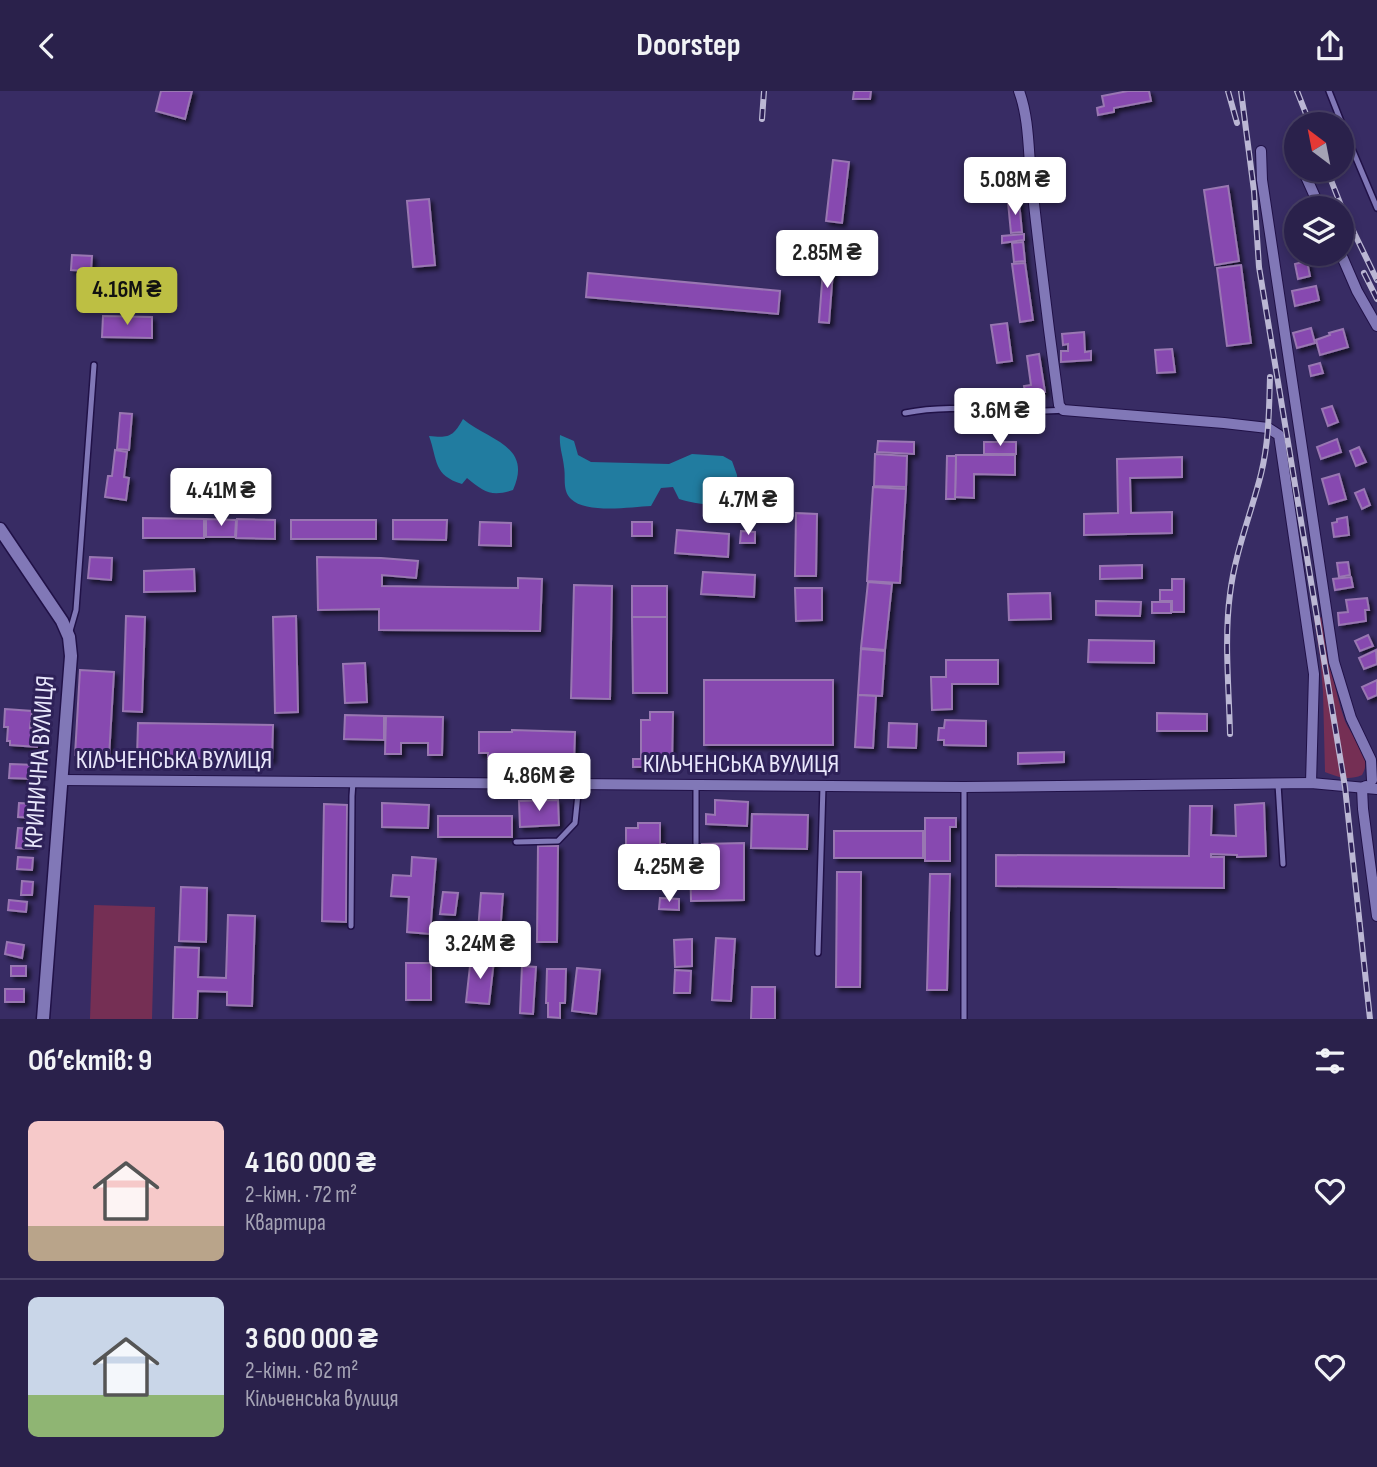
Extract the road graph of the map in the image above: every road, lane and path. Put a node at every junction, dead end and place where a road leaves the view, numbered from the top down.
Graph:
1 (1018, 91) edge
2 (1329, 91) edge
3 (1337, 112) edge
4 (1261, 151) dead end
5 (1354, 153) edge
6 (1377, 208) edge
7 (1346, 266) edge
8 (1377, 326) edge
9 (94, 365) dead end
10 (1063, 410) junction
11 (905, 413) dead end
12 (0, 529) edge
13 (69, 638) junction
14 (62, 780) junction
15 (353, 782) junction
16 (1375, 782) edge
17 (1278, 783) junction
18 (1311, 783) junction
19 (579, 784) junction
20 (696, 785) junction
21 (823, 786) junction
22 (964, 787) junction
23 (1362, 788) junction
24 (516, 842) dead end
25 (696, 843) dead end
26 (1283, 864) dead end
27 (1377, 916) edge
28 (351, 926) dead end
29 (818, 953) dead end
30 (43, 1019) edge
31 (964, 1019) edge

1 - 10 street
2 - 3 lane
4 - 16 street
5 - 6 lane
7 - 8 street
9 - 13 lane
10 - 11 lane
10 - 18 street
12 - 13 street, КРИНИЧНА ВУЛИЦЯ
13 - 14 street, КРИНИЧНА ВУЛИЦЯ
14 - 15 street, КІЛЬЧЕНСЬКА ВУЛИЦЯ
14 - 30 street, КРИНИЧНА ВУЛИЦЯ
15 - 19 street, КІЛЬЧЕНСЬКА ВУЛИЦЯ
15 - 28 lane
16 - 23 street, КІЛЬЧЕНСЬКА ВУЛИЦЯ
17 - 18 street, КІЛЬЧЕНСЬКА ВУЛИЦЯ
17 - 22 street, КІЛЬЧЕНСЬКА ВУЛИЦЯ
17 - 26 lane
18 - 23 street, КІЛЬЧЕНСЬКА ВУЛИЦЯ
19 - 20 street, КІЛЬЧЕНСЬКА ВУЛИЦЯ
19 - 24 lane
20 - 21 street, КІЛЬЧЕНСЬКА ВУЛИЦЯ
20 - 25 lane
21 - 22 street, КІЛЬЧЕНСЬКА ВУЛИЦЯ
21 - 29 lane
22 - 31 lane
23 - 27 street

